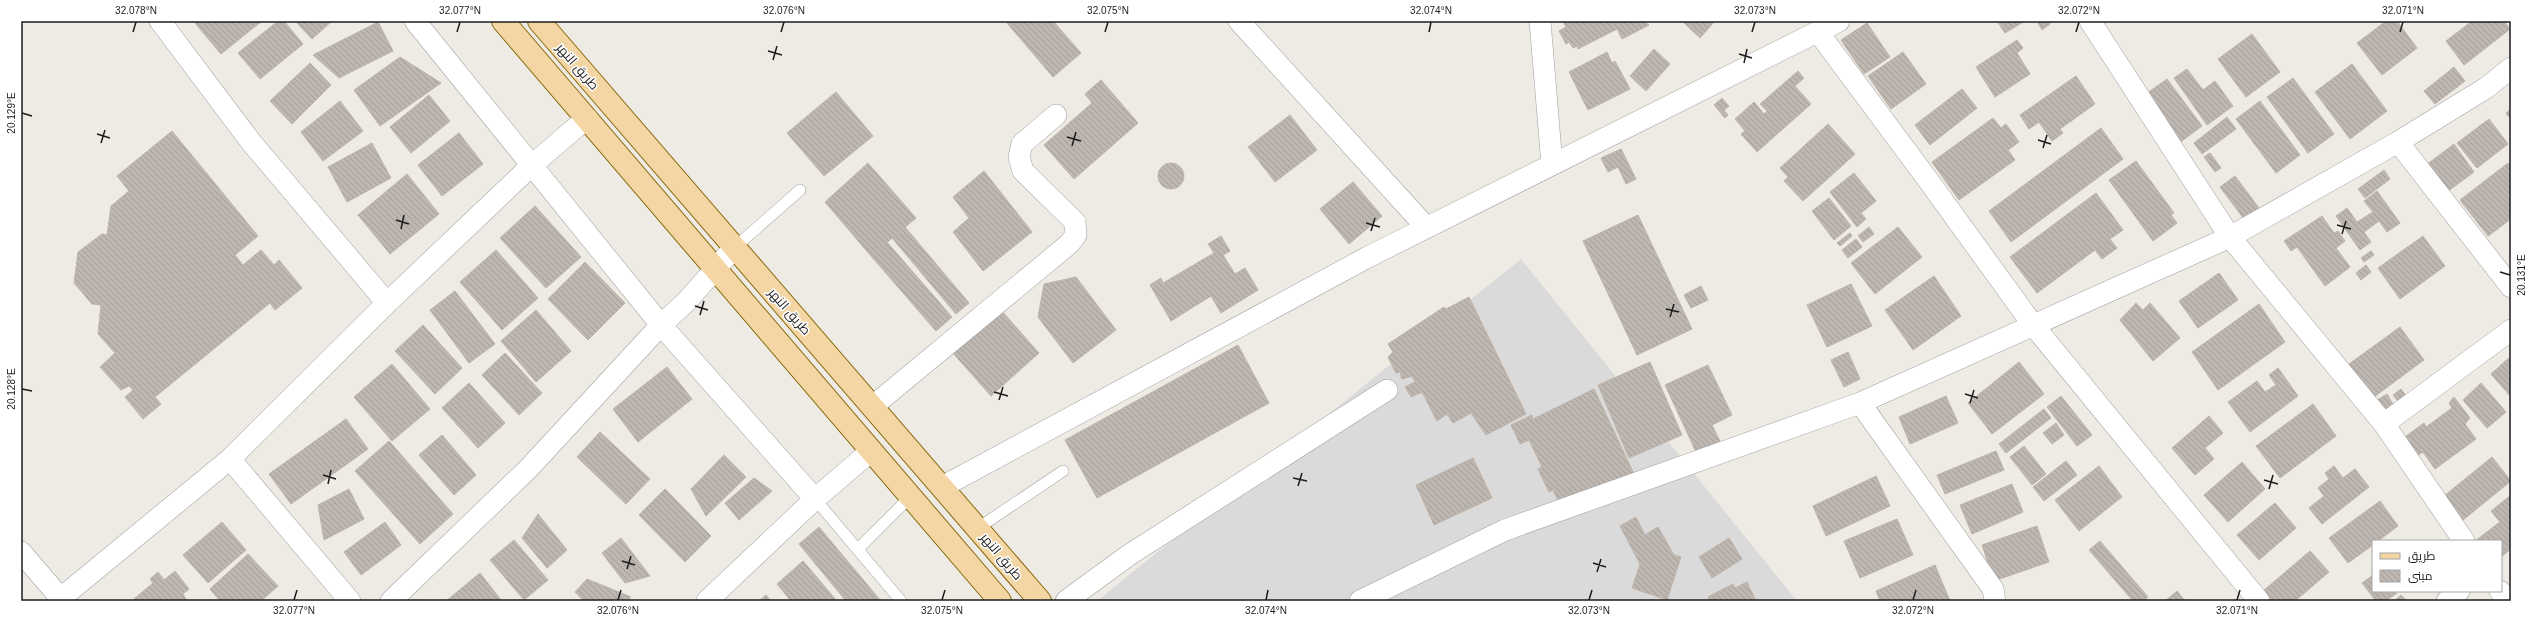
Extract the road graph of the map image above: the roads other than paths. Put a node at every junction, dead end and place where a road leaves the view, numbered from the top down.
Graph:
1 (160, 21) edge
2 (415, 21) edge
3 (503, 21) edge
4 (539, 21) edge
5 (1239, 21) edge
6 (1540, 21) edge
7 (2090, 21) edge
8 (1829, 25) edge
9 (2511, 68) edge
10 (1056, 115) dead end
11 (587, 118) junction
12 (2398, 142) junction
13 (1552, 165) junction
14 (531, 166) junction
15 (800, 190) dead end
16 (1426, 228) junction
17 (2230, 237) junction
18 (734, 248) junction
19 (715, 270) junction
20 (2511, 287) edge
21 (387, 303) junction
22 (661, 325) junction
23 (2033, 325) junction
24 (2511, 330) edge
25 (1387, 390) dead end
26 (1860, 403) junction
27 (873, 406) junction
28 (2384, 424) junction
29 (871, 451) junction
30 (230, 460) junction
31 (1063, 471) dead end
32 (942, 487) junction
33 (910, 497) junction
34 (815, 499) junction
35 (978, 528) junction
36 (2463, 540) edge
37 (858, 550) junction
38 (23, 558) edge
39 (2458, 592) edge
40 (2501, 592) edge
41 (997, 599) edge
42 (62, 600) edge
43 (350, 601) edge
44 (391, 601) edge
45 (707, 601) edge
46 (901, 601) edge
47 (1040, 601) edge
48 (1066, 601) edge
49 (1360, 601) edge
50 (1995, 601) edge
51 (2259, 601) edge
52 (2447, 601) edge
53 (2507, 601) edge

1 - 21 street
2 - 14 street
3 - 11 main road, طريق النهر
4 - 18 main road, طريق النهر
5 - 16 street
6 - 13 street
7 - 17 street
8 - 13 street
8 - 23 street
9 - 12 street
10 - 27 street
11 - 14 street
11 - 19 main road, طريق النهر
12 - 17 street
12 - 20 street
13 - 16 street
14 - 21 street
14 - 22 street
15 - 18 lane
16 - 32 street
17 - 23 street
17 - 28 street
18 - 19 street
18 - 27 main road, طريق النهر
19 - 22 street
19 - 29 main road, طريق النهر
21 - 30 street
22 - 34 street
22 - 44 street
23 - 26 street
23 - 51 street
24 - 28 street
25 - 48 street
26 - 49 street
26 - 50 street
27 - 32 main road, طريق النهر
28 - 36 street
29 - 33 main road, طريق النهر
29 - 34 street
30 - 42 street
30 - 43 street
31 - 35 lane
32 - 35 main road, طريق النهر
33 - 37 lane
33 - 41 main road, طريق النهر
34 - 37 lane
34 - 45 street
35 - 47 main road, طريق النهر
37 - 46 lane
38 - 42 street
39 - 52 street
40 - 53 street

